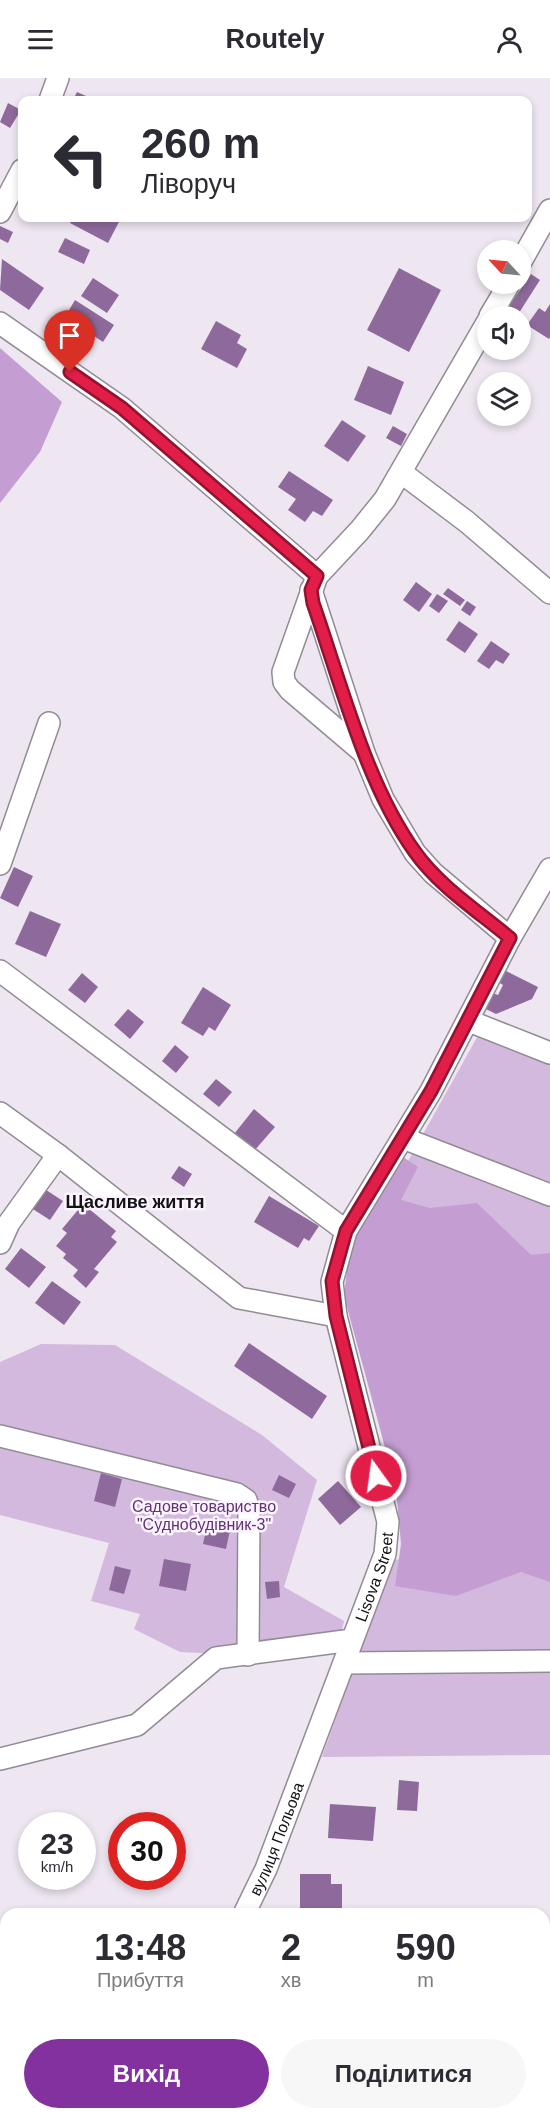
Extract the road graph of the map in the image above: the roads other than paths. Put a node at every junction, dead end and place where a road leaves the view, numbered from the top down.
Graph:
1 (58, 78) edge
2 (51, 96) edge
3 (18, 178) edge
4 (550, 210) edge
5 (0, 212) edge
6 (531, 244) edge
7 (0, 323) edge
8 (477, 340) edge
9 (402, 473) junction
10 (314, 583) junction
11 (550, 593) edge
12 (49, 723) dead end
13 (364, 753) junction
14 (0, 864) edge
15 (550, 869) edge
16 (510, 938) junction
17 (0, 971) edge
18 (469, 1021) junction
19 (550, 1053) edge
20 (0, 1113) edge
21 (403, 1138) junction
22 (58, 1155) junction
23 (550, 1195) edge
24 (346, 1231) junction
25 (0, 1243) edge
26 (336, 1316) junction
27 (0, 1436) edge
28 (352, 1640) junction
29 (248, 1655) junction
30 (550, 1661) edge
31 (345, 1663) junction
32 (0, 1759) edge
33 (308, 1763) joint
34 (247, 1908) edge

1 - 2 street
3 - 5 street
4 - 6 street
7 - 10 street
8 - 9 street
9 - 10 street
9 - 11 street
10 - 13 street
10 - 13 street
12 - 14 street
13 - 16 street
15 - 16 street, Lisova Street
16 - 18 street, Lisova Street
17 - 24 street
18 - 19 street
18 - 21 street, Lisova Street
20 - 22 street
21 - 23 street
21 - 24 street, Lisova Street
22 - 25 street
22 - 26 street
24 - 26 street, Lisova Street
26 - 28 street, Lisova Street
27 - 29 street
28 - 29 street
28 - 31 street, Lisova Street
29 - 32 street
30 - 31 street
31 - 33 street, Lisova Street
33 - 34 street, вулиця Польова

